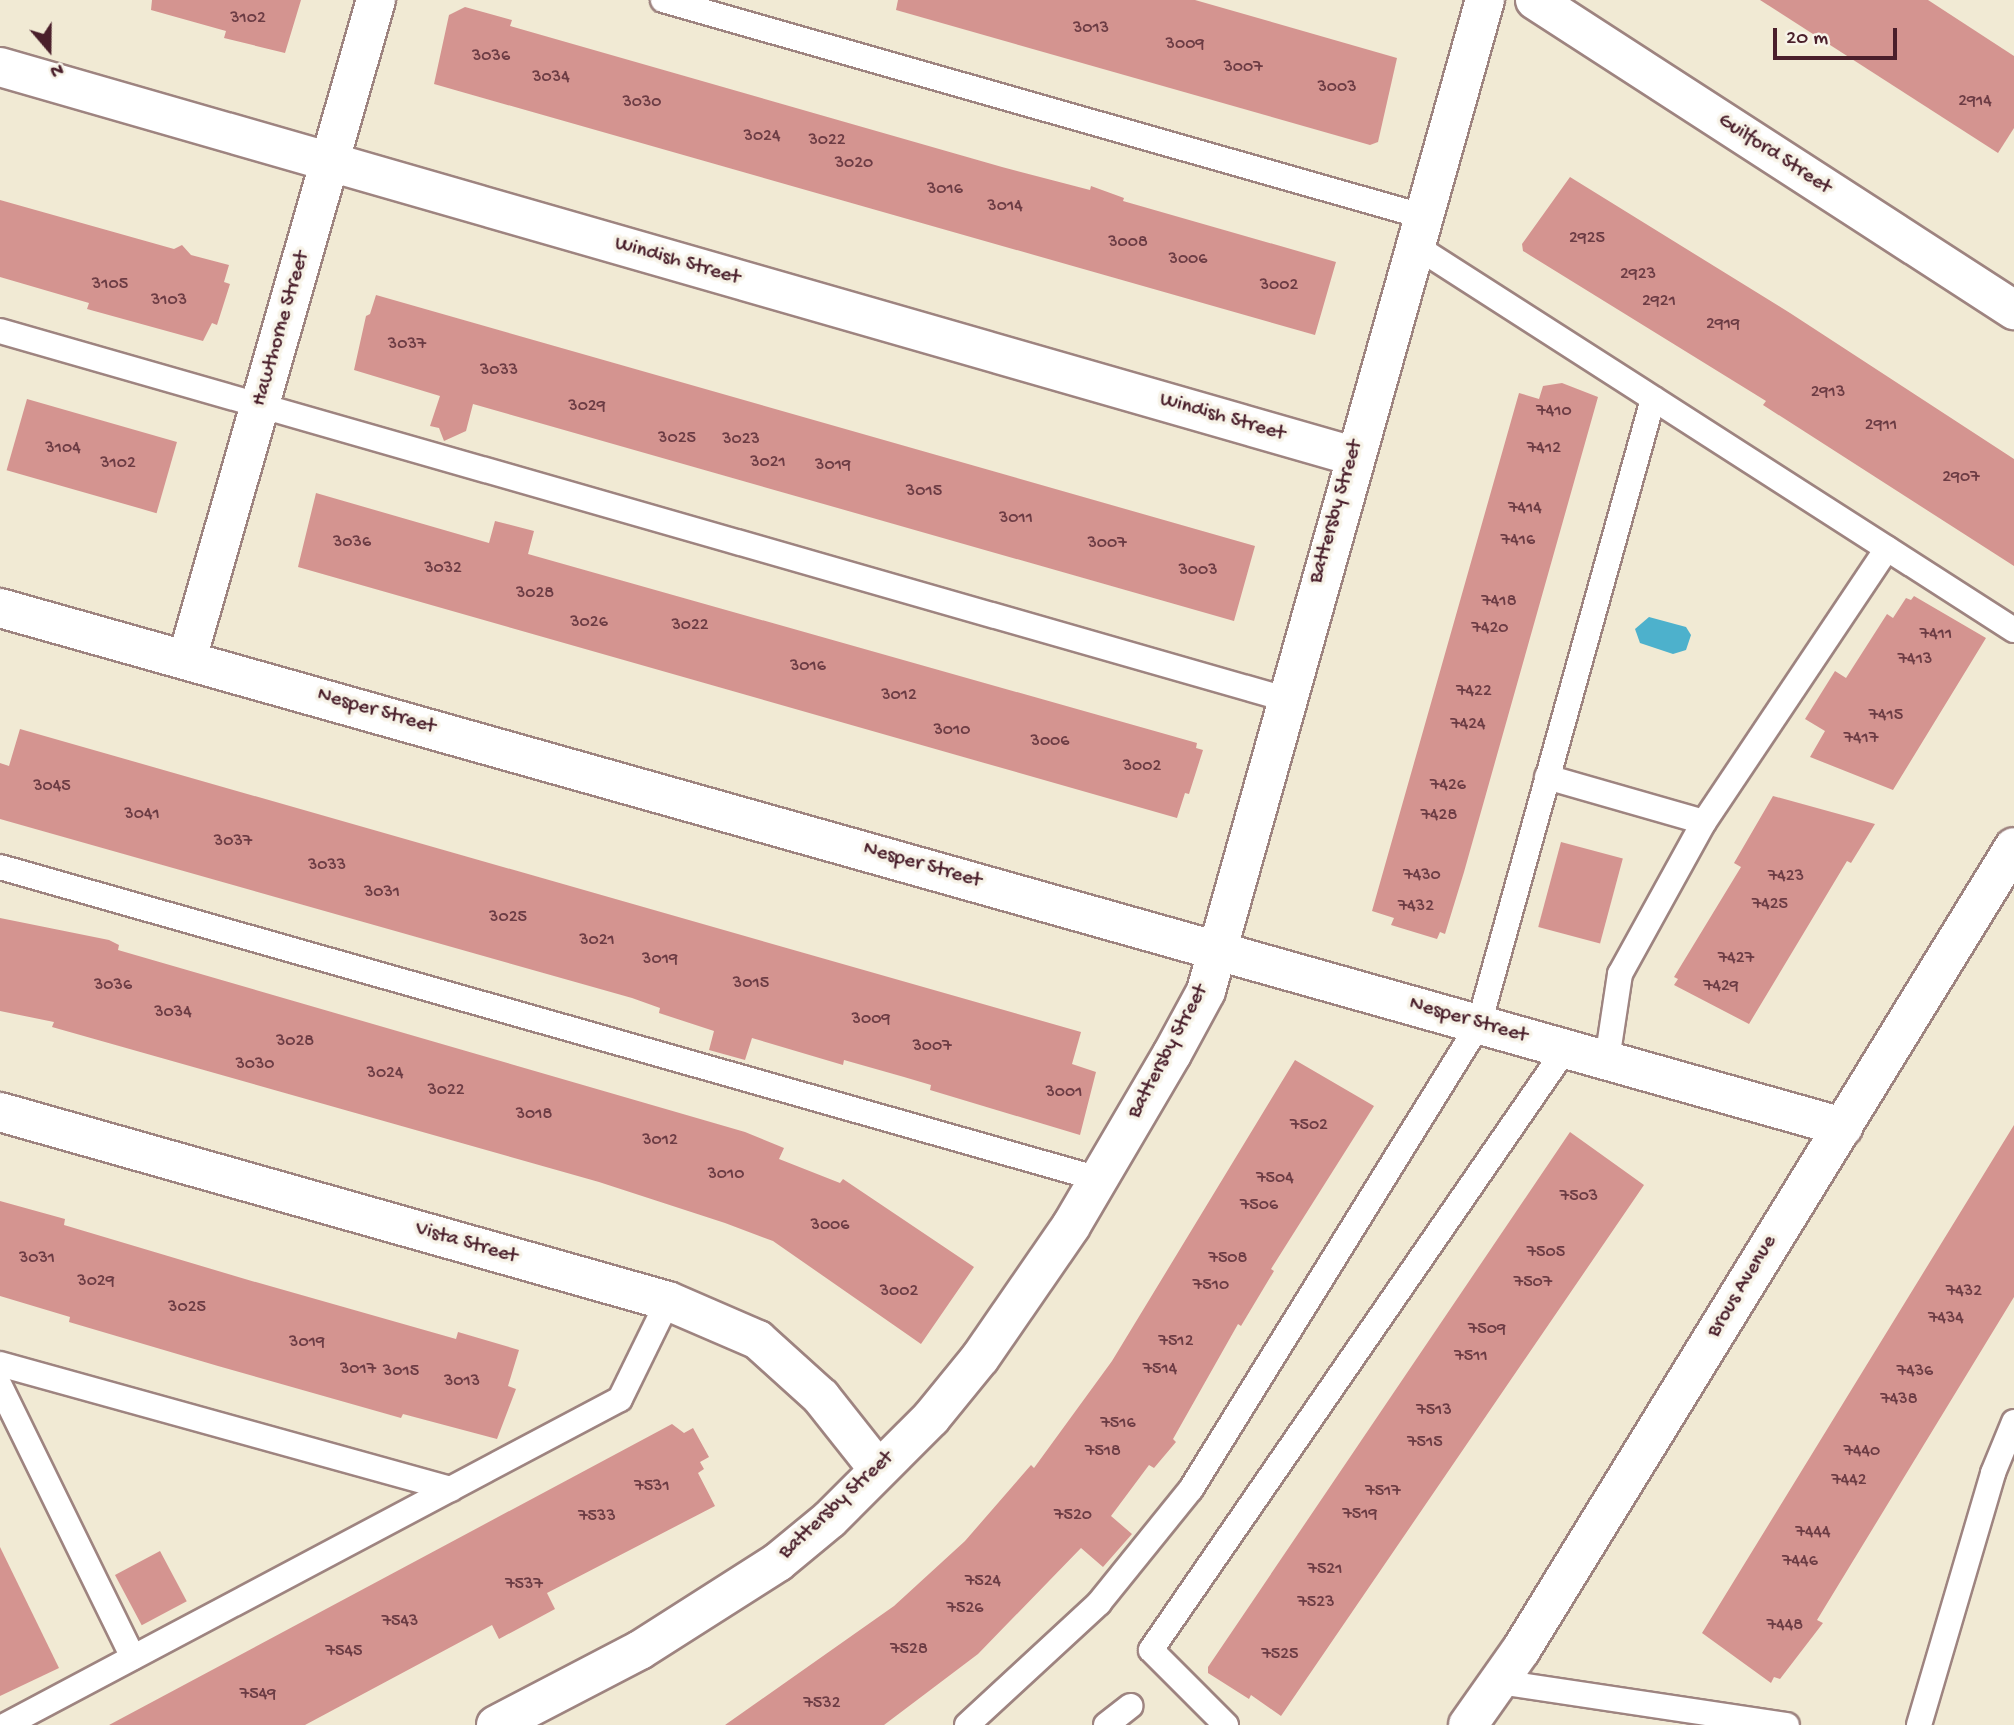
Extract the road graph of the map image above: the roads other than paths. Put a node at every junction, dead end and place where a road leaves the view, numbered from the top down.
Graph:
1 (376, 0) edge
2 (663, 0) edge
3 (1485, 0) edge
4 (1535, 0) edge
5 (0, 67) edge
6 (330, 162) junction
7 (1418, 231) junction
8 (2014, 310) edge
9 (0, 331) edge
10 (1653, 399) junction
11 (260, 406) junction
12 (1353, 456) junction
13 (1887, 549) junction
14 (0, 608) edge
15 (2014, 630) edge
16 (187, 659) junction
17 (1285, 699) junction
18 (1547, 777) junction
19 (1704, 822) junction
20 (2014, 847) edge
21 (0, 867) edge
22 (1214, 949) junction
23 (1479, 1024) junction
24 (1566, 1048) junction
25 (1607, 1060) junction
26 (0, 1112) edge
27 (1843, 1127) junction
28 (1099, 1179) junction
29 (668, 1301) junction
30 (0, 1364) edge
31 (0, 1386) edge
32 (2014, 1422) edge
33 (878, 1469) junction
34 (451, 1489) junction
35 (133, 1657) junction
36 (1499, 1682) junction
37 (1130, 1706) dead end
38 (6, 1725) edge
39 (496, 1725) edge
40 (967, 1725) edge
41 (1106, 1725) edge
42 (1226, 1725) edge
43 (1468, 1725) edge
44 (1787, 1725) edge
45 (1919, 1725) edge

1 - 6 street, Hawthorne Street
2 - 7 lane
3 - 7 street, Battersby Street
4 - 8 street, Guilford Street
5 - 6 street, Windish Street
6 - 11 street, Hawthorne Street
6 - 12 street, Windish Street
7 - 10 lane
7 - 12 street, Battersby Street
9 - 11 lane
10 - 13 lane
10 - 18 lane
11 - 16 street, Hawthorne Street
11 - 17 lane
12 - 17 street, Battersby Street
13 - 15 lane
13 - 19 lane
14 - 16 street, Nesper Street
16 - 22 street, Nesper Street
17 - 22 street, Battersby Street
18 - 19 lane
18 - 23 lane
19 - 25 lane
20 - 27 street, Brous Avenue
21 - 28 lane
22 - 23 street, Nesper Street
22 - 28 street, Battersby Street
23 - 24 street, Nesper Street
23 - 40 lane
24 - 25 street, Nesper Street
24 - 42 lane
25 - 27 street, Nesper Street
26 - 29 street, Vista Street
27 - 36 street, Brous Avenue
28 - 33 street, Battersby Street
29 - 33 street, Vista Street
29 - 34 lane
30 - 34 lane
31 - 35 lane
32 - 45 lane
33 - 39 street, Battersby Street
34 - 35 lane
35 - 38 lane
36 - 43 street, Brous Avenue
36 - 44 lane
37 - 41 lane

